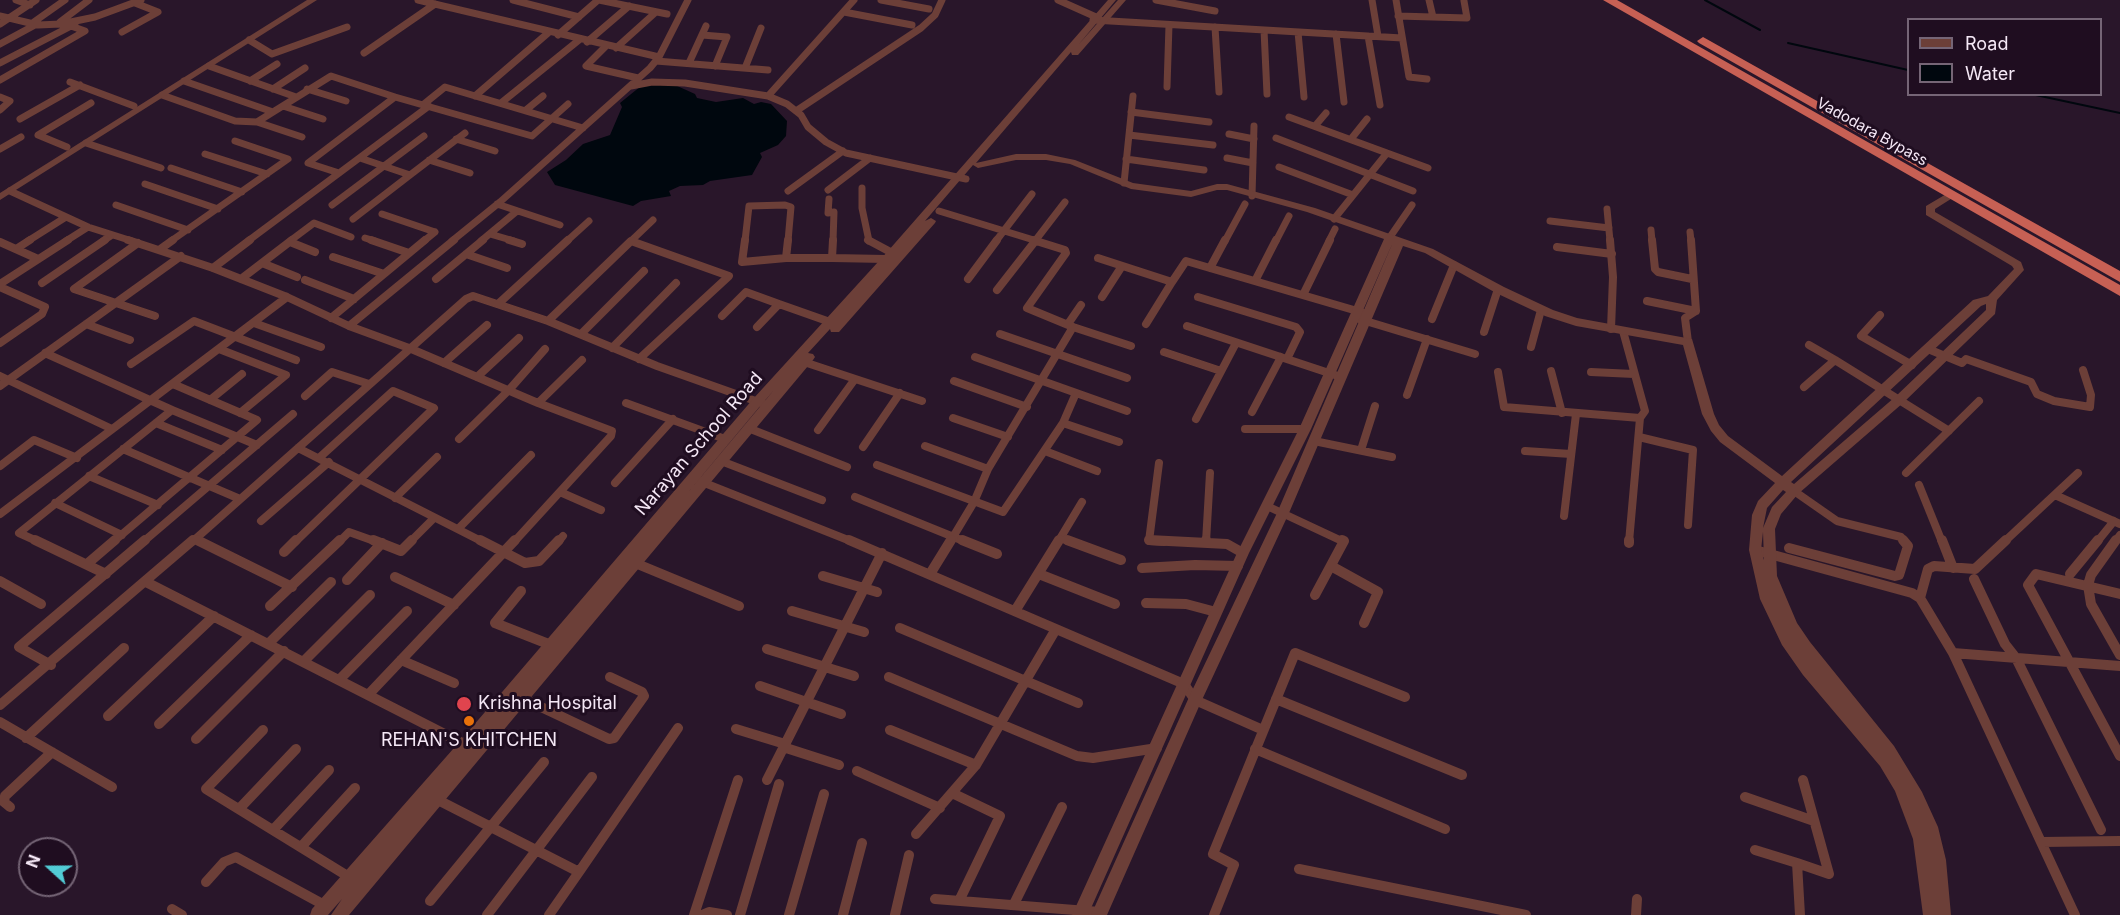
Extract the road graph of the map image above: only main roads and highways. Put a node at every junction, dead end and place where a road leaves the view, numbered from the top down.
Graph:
1 (1609, 0) edge
2 (1632, 0) edge
3 (2120, 277) edge
4 (2120, 291) edge

1 - 4 highway, Vadodara Bypass
2 - 3 highway, Vadodara Bypass

